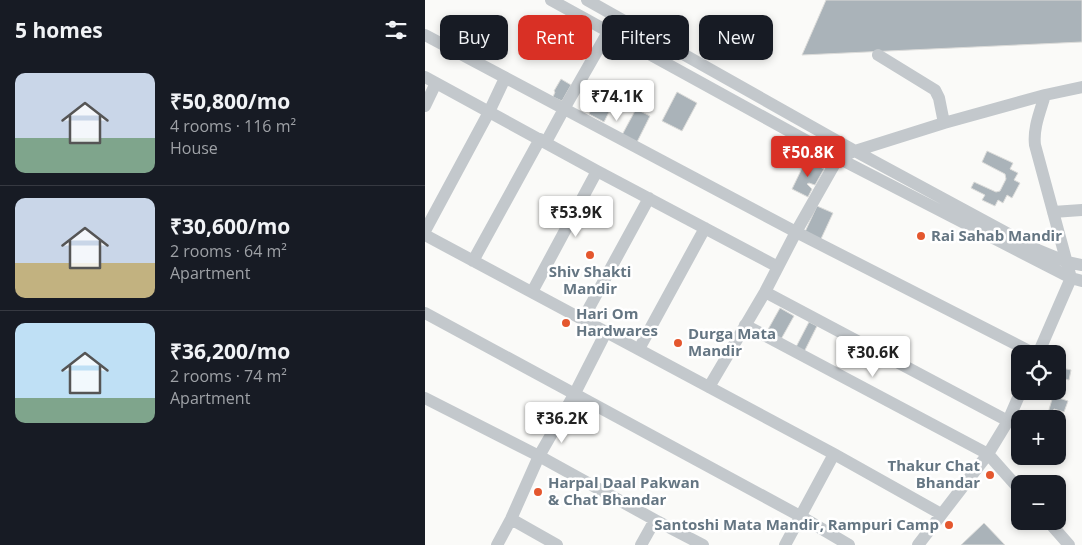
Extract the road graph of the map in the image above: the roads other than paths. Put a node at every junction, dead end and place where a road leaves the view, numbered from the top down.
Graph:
1 (551, 0) edge
2 (587, 0) edge
3 (613, 15) edge
4 (602, 29) edge
5 (425, 34) edge
6 (602, 42) edge
7 (878, 54) dead end
8 (689, 58) edge
9 (659, 60) edge
10 (505, 78) junction
11 (431, 80) edge
12 (1082, 87) edge
13 (1045, 95) junction
14 (425, 106) edge
15 (564, 109) junction
16 (489, 112) junction
17 (943, 124) junction
18 (543, 141) junction
19 (855, 151) junction
20 (838, 158) junction
21 (597, 171) junction
22 (649, 198) junction
23 (1082, 210) edge
24 (1053, 212) junction
25 (705, 228) junction
26 (425, 231) edge
27 (796, 232) junction
28 (425, 235) edge
29 (473, 260) junction
30 (1067, 262) junction
31 (1082, 265) edge
32 (778, 267) junction
33 (1077, 279) edge
34 (532, 292) junction
35 (765, 292) junction
36 (425, 313) edge
37 (583, 319) junction
38 (745, 325) junction
39 (606, 332) junction
40 (1019, 345) edge
41 (1042, 345) edge
42 (639, 349) junction
43 (709, 387) junction
44 (575, 393) junction
45 (1017, 400) edge
46 (427, 402) edge
47 (1009, 421) junction
48 (834, 454) junction
49 (988, 454) junction
50 (539, 456) junction
51 (1011, 480) edge
52 (941, 514) junction
53 (800, 516) junction
54 (511, 519) junction
55 (655, 520) junction
56 (1056, 530) edge
57 (497, 545) edge
58 (557, 545) edge
59 (641, 545) edge
60 (703, 545) edge
61 (785, 545) edge
62 (849, 545) edge
63 (918, 545) edge
64 (1069, 545) edge

1 - 4 street
2 - 3 street
5 - 10 street
6 - 15 street
7 - 17 street
8 - 19 street
9 - 20 street
10 - 15 street
10 - 16 street
11 - 14 street
11 - 16 street
12 - 13 street
13 - 17 street
13 - 24 street
15 - 18 street
15 - 27 street
16 - 18 street
16 - 26 street
17 - 19 street
18 - 21 street
18 - 29 street
19 - 20 street
19 - 30 street
20 - 27 street
20 - 33 street
21 - 22 street
21 - 34 street
22 - 25 street
22 - 37 street
23 - 24 street
24 - 30 street
25 - 32 street
25 - 42 street
27 - 32 street
27 - 40 street
28 - 29 street
29 - 34 street
30 - 31 street
30 - 33 street
32 - 35 street
33 - 41 street
34 - 37 street
35 - 38 street
35 - 47 street
36 - 44 street
37 - 39 street
38 - 43 street
38 - 49 street
39 - 42 street
39 - 44 street
42 - 43 street
43 - 48 street
44 - 50 street
44 - 53 street
45 - 47 street
46 - 50 street
47 - 49 street
48 - 52 street
48 - 53 street
49 - 51 street
49 - 52 street
50 - 54 street
50 - 55 street
52 - 63 street
53 - 61 street
53 - 62 street
54 - 57 street
54 - 58 street
55 - 59 street
55 - 60 street
56 - 64 street

